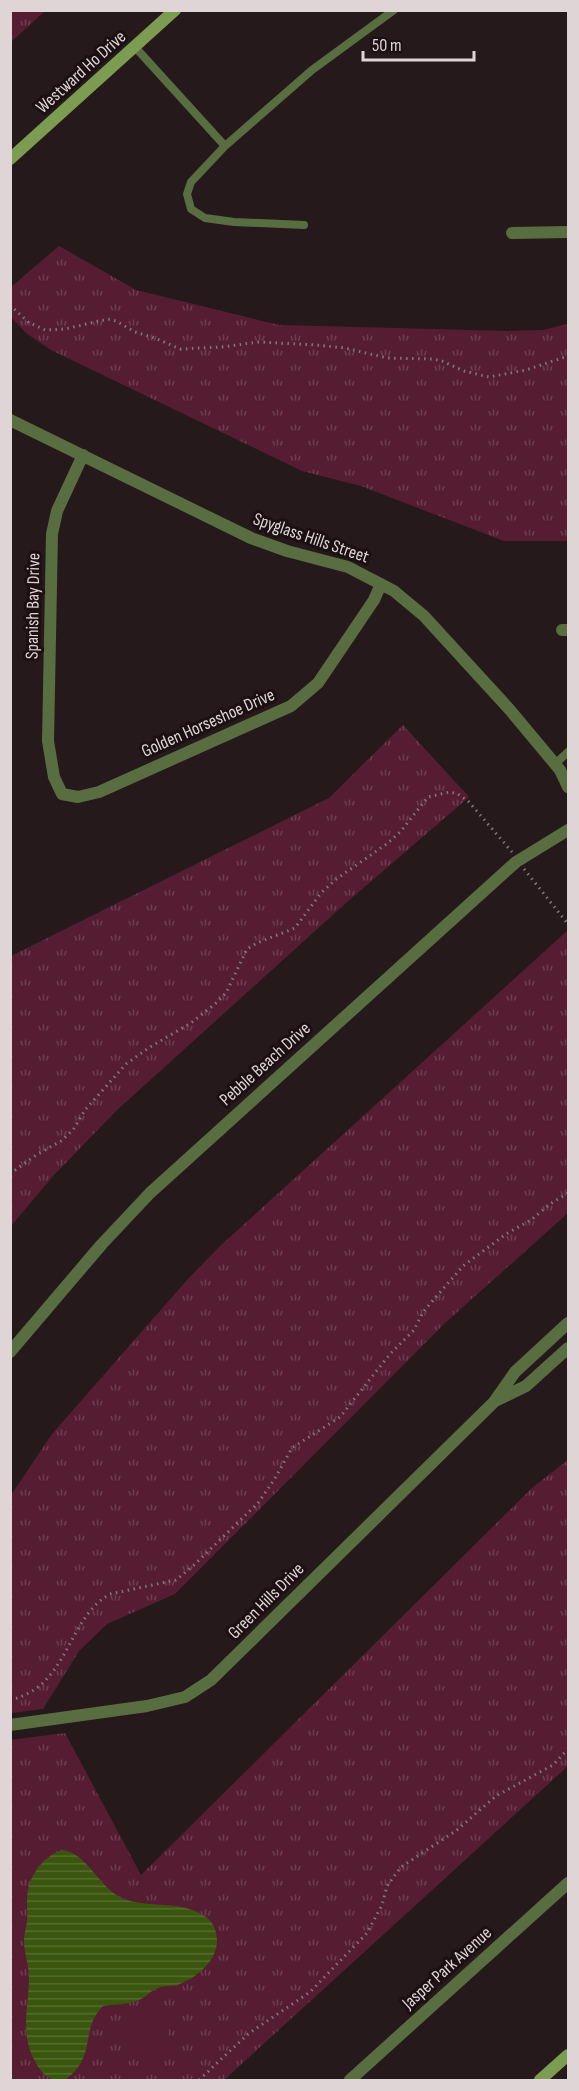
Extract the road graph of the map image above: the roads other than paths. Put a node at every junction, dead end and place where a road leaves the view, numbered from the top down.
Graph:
1 (175, 10) edge
2 (394, 10) edge
3 (135, 47) junction
4 (225, 146) junction
5 (10, 159) edge
6 (304, 225) dead end
7 (568, 232) edge
8 (512, 233) dead end
9 (10, 420) edge
10 (82, 455) junction
11 (381, 584) junction
12 (568, 752) edge
13 (51, 764) joint
14 (555, 764) junction
15 (568, 787) edge
16 (568, 830) edge
17 (568, 1323) edge
18 (568, 1348) edge
19 (10, 1352) edge
20 (494, 1402) junction
21 (10, 1725) edge
22 (568, 1883) edge
23 (568, 2055) edge
24 (350, 2080) edge
25 (540, 2080) edge

1 - 3 street, Westward Ho Drive
2 - 4 lane
3 - 4 lane
3 - 5 street, Westward Ho Drive
4 - 6 lane
7 - 8 street
9 - 10 street, Spyglass Hills Street
10 - 11 street, Spyglass Hills Street
10 - 13 street, Spanish Bay Drive
11 - 13 street, Golden Horseshoe Drive
11 - 14 street, Spyglass Hills Street
12 - 14 lane
14 - 15 street, Spyglass Hills Street
16 - 19 street, Pebble Beach Drive
17 - 20 street, Green Hills Drive
18 - 20 street, Green Hills Drive
20 - 21 street, Green Hills Drive
22 - 24 street, Jasper Park Avenue
23 - 25 street

